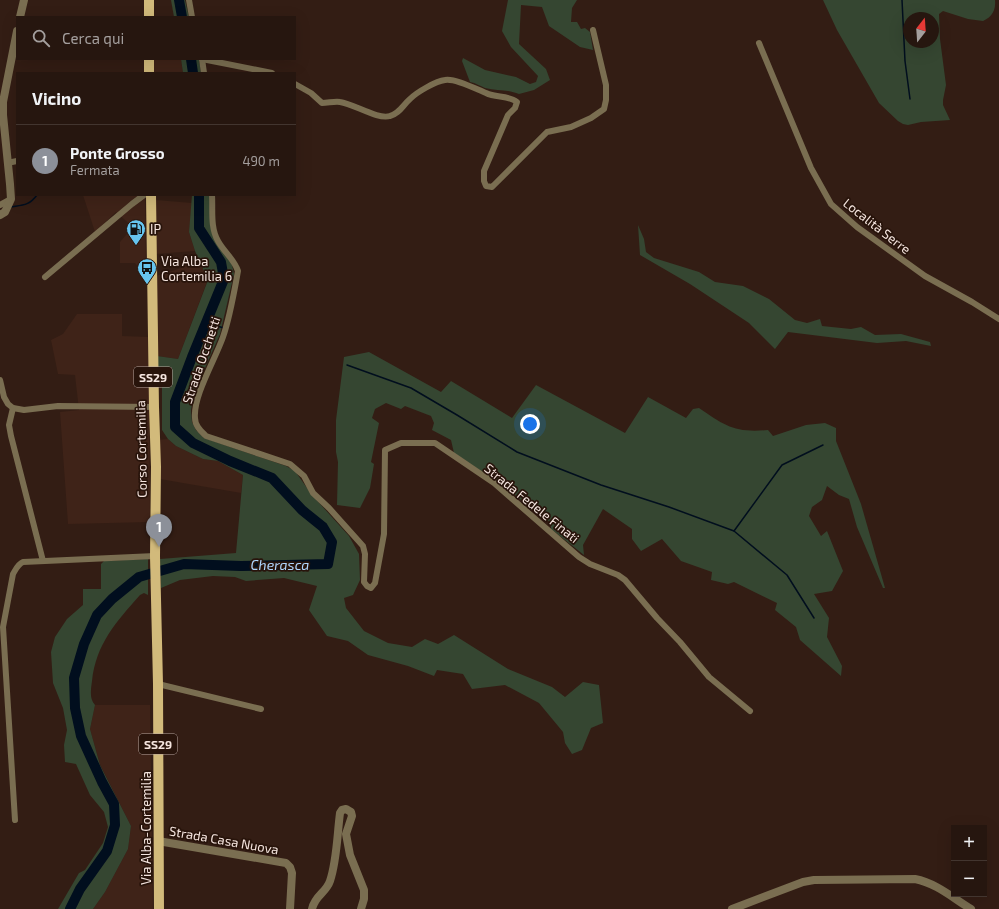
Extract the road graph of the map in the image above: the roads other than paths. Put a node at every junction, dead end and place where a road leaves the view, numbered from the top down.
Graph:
1 (24, 0) edge
2 (149, 0) edge
3 (189, 0) edge
4 (20, 16) edge
5 (149, 16) edge
6 (192, 16) edge
7 (593, 30) dead end
8 (16, 36) edge
9 (759, 43) dead end
10 (149, 60) edge
11 (202, 60) edge
12 (207, 60) edge
13 (149, 72) edge
14 (204, 72) edge
15 (267, 72) edge
16 (296, 85) edge
17 (16, 161) edge
18 (7, 163) junction
19 (143, 196) edge
20 (151, 196) edge
21 (212, 196) edge
22 (5, 207) edge
23 (45, 277) dead end
24 (999, 319) edge
25 (0, 380) edge
26 (154, 407) junction
27 (13, 408) junction
28 (155, 558) junction
29 (43, 561) junction
30 (371, 588) joint
31 (158, 684) junction
32 (261, 709) dead end
33 (750, 711) dead end
34 (15, 820) dead end
35 (158, 840) junction
36 (159, 909) edge
37 (290, 909) edge
38 (312, 909) edge
39 (362, 909) edge
40 (732, 909) edge
41 (971, 909) edge

1 - 4 street
2 - 5 main road
3 - 6 street
7 - 16 street
8 - 18 street
9 - 24 street, Località Serre
10 - 13 main road
11 - 14 street
12 - 15 street
17 - 18 street
18 - 22 street
19 - 23 street
20 - 26 main road, Corso Cortemilia / SS29
21 - 30 street, Strada Occhetti
25 - 27 street
26 - 27 street
26 - 28 main road, Corso Cortemilia / SS29
27 - 29 street
28 - 29 street
28 - 31 main road, Via Alba-Cortemilia / SS29
29 - 34 street
30 - 33 street, Strada Fedele Finati
31 - 32 street
31 - 35 main road, Via Alba-Cortemilia / SS29
35 - 36 main road, Via Alba-Cortemilia / SS29
35 - 37 street, Strada Casa Nuova
38 - 39 street
40 - 41 street

